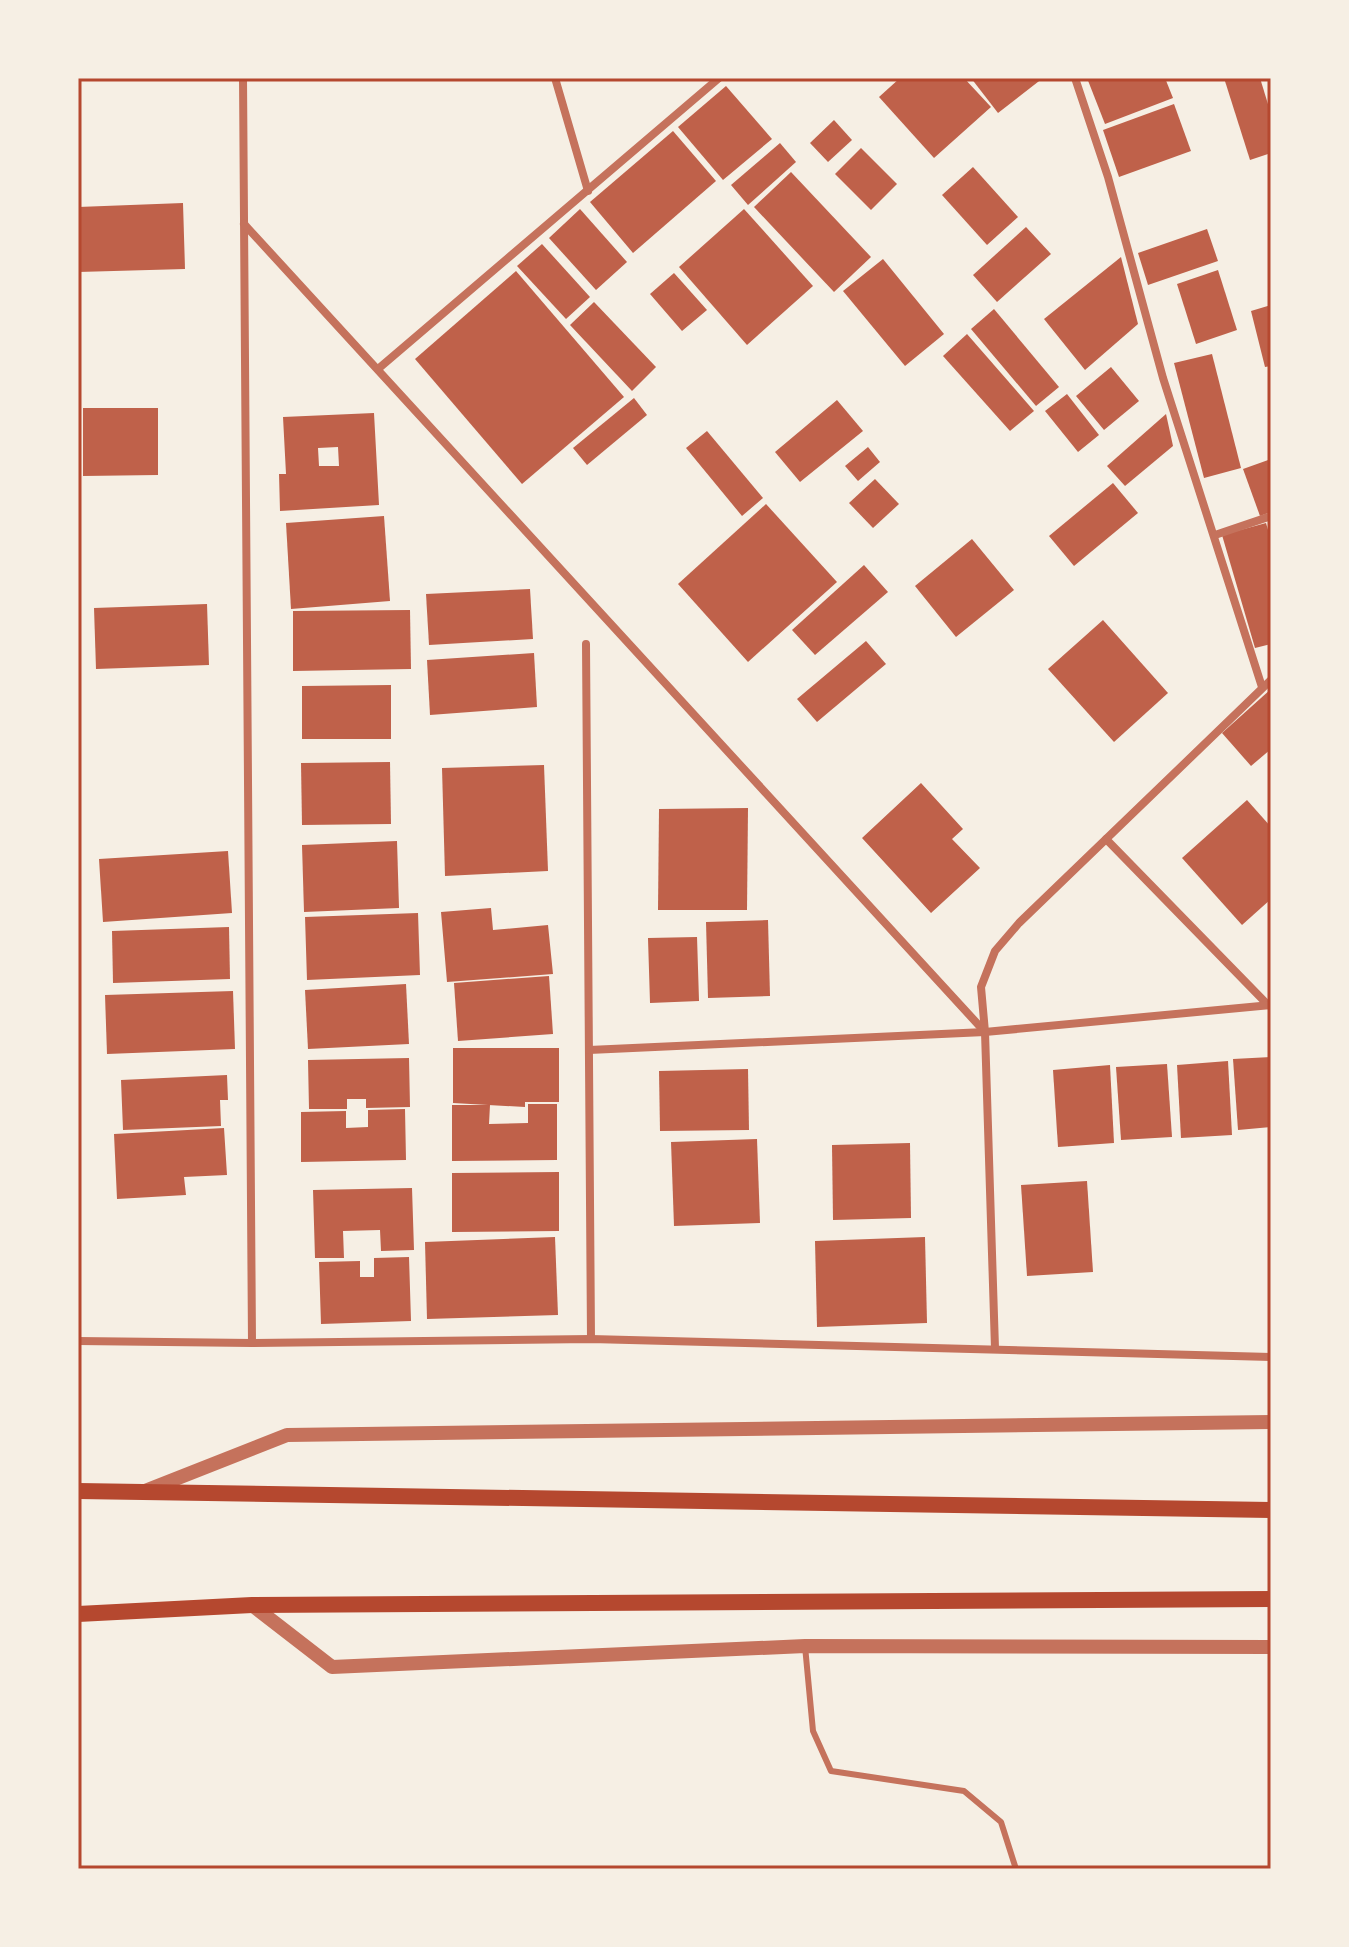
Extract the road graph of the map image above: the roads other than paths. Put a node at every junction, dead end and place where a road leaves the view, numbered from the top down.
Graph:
1 (243, 78) edge
2 (555, 78) edge
3 (719, 78) edge
4 (1075, 78) edge
5 (588, 191) junction
6 (244, 224) junction
7 (378, 369) junction
8 (1271, 516) edge
9 (1215, 535) junction
10 (586, 644) dead end
11 (1271, 680) edge
12 (1262, 687) junction
13 (1106, 839) junction
14 (1269, 1005) edge
15 (985, 1032) junction
16 (589, 1050) junction
17 (591, 1339) junction
18 (78, 1341) edge
19 (252, 1343) junction
20 (995, 1348) junction
21 (1271, 1357) edge
22 (1271, 1422) edge
23 (78, 1491) edge
24 (141, 1493) junction
25 (1271, 1510) edge
26 (1271, 1599) edge
27 (252, 1605) junction
28 (78, 1614) edge
29 (805, 1646) junction
30 (1271, 1647) edge
31 (1016, 1869) edge

1 - 6 street
2 - 5 street
3 - 5 street
4 - 9 street
5 - 7 street
6 - 7 street
6 - 19 street
7 - 15 street
8 - 9 street
9 - 12 street
10 - 16 street
11 - 12 street
12 - 13 street
13 - 14 street
13 - 15 street
14 - 15 street
15 - 16 street
15 - 20 street
16 - 17 street
17 - 19 street
17 - 20 street
18 - 19 street
20 - 21 street
22 - 24 street
23 - 24 main road
24 - 25 main road
26 - 27 main road
27 - 28 main road
27 - 29 street
29 - 30 street
29 - 31 lane

